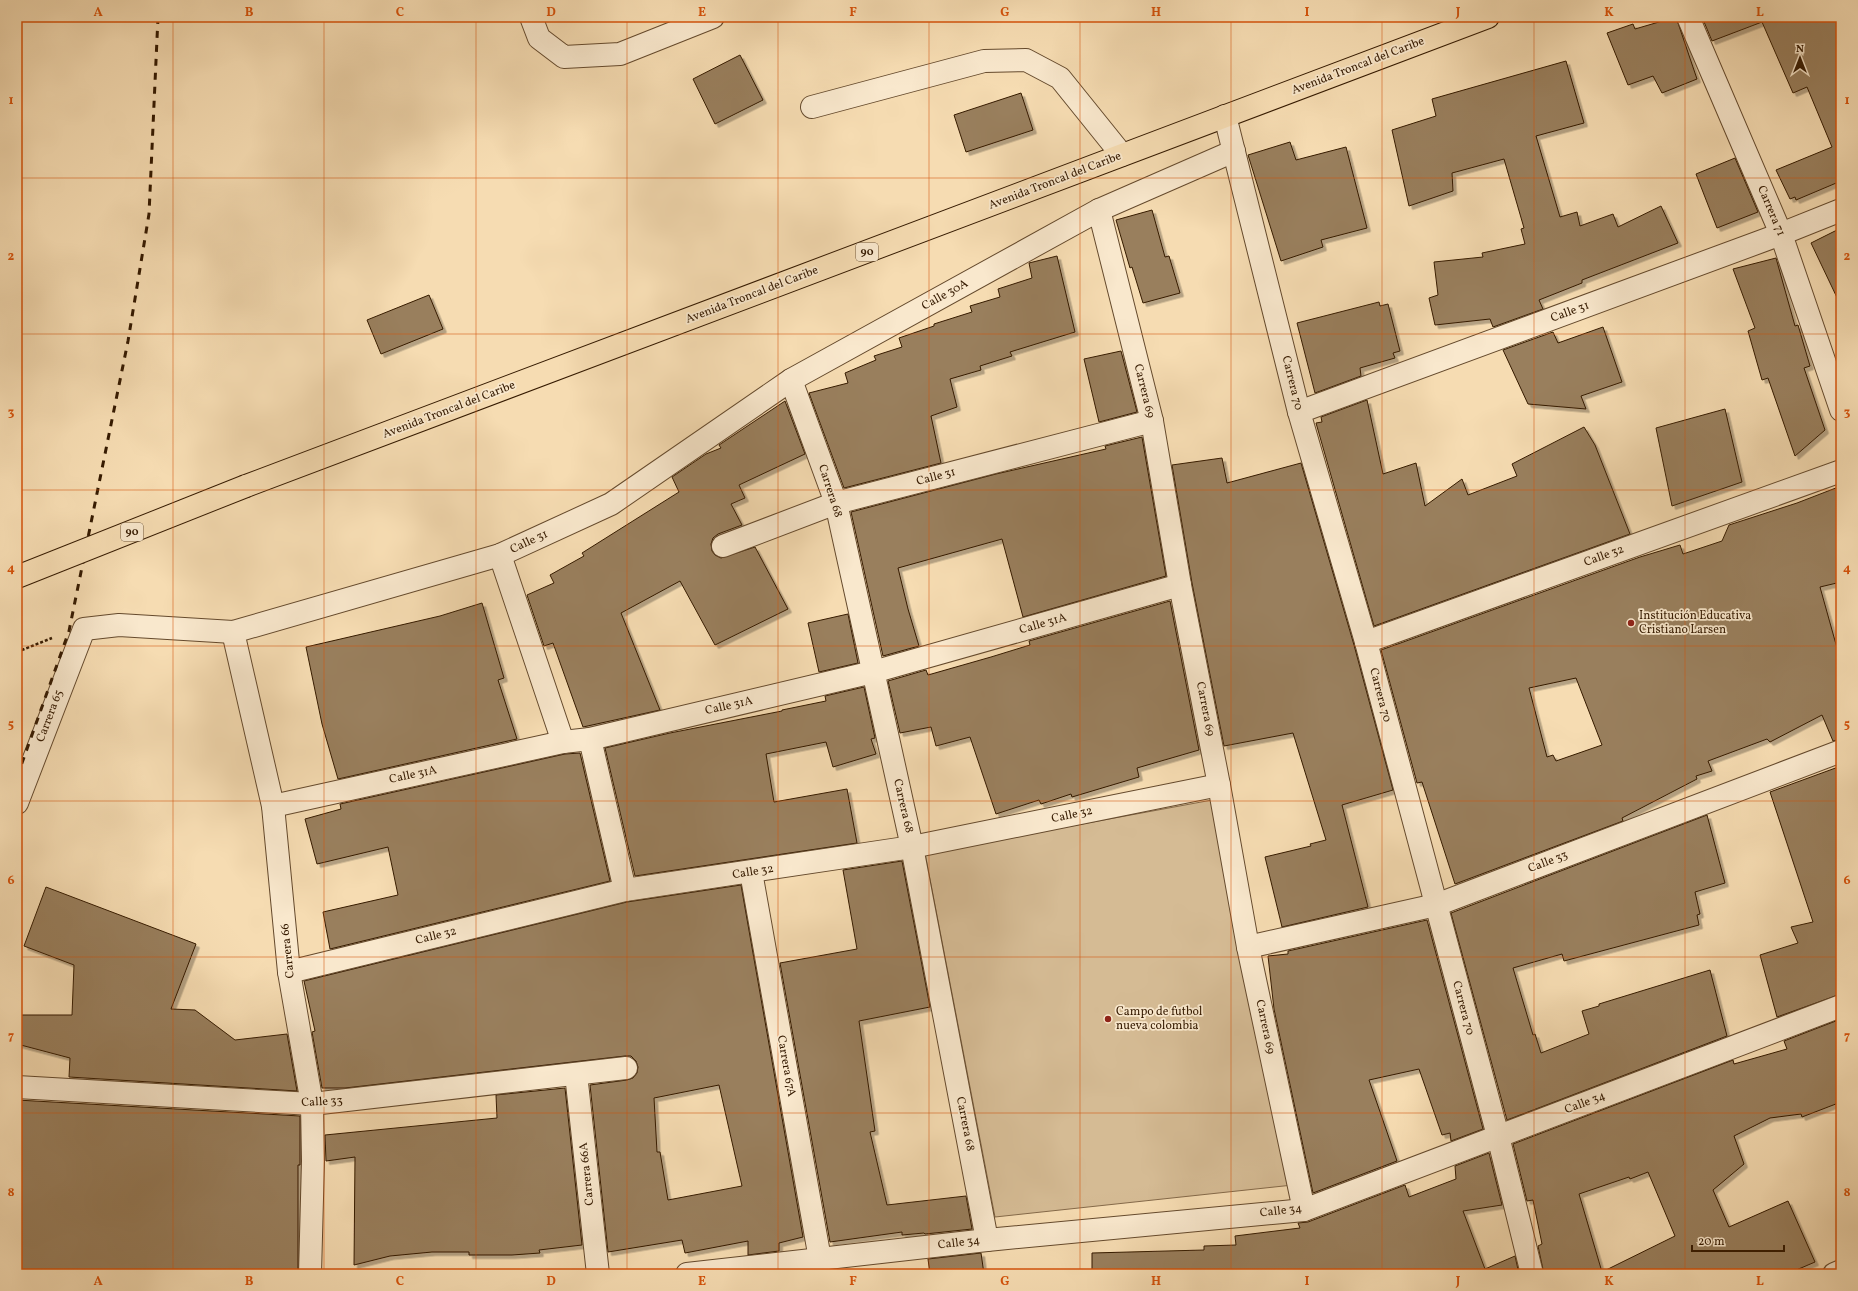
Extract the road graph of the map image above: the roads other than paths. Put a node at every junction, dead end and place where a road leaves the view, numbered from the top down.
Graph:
1 (530, 17) edge
2 (713, 17) edge
3 (1488, 17) edge
4 (1688, 17) edge
5 (812, 107) dead end
6 (1225, 116) junction
7 (1234, 151) junction
8 (1122, 155) junction
9 (1099, 210) junction
10 (1841, 210) edge
11 (1781, 234) junction
12 (790, 380) junction
13 (1841, 410) edge
14 (1299, 412) junction
15 (1152, 421) junction
16 (1841, 471) edge
17 (836, 503) junction
18 (723, 546) dead end
19 (500, 555) junction
20 (17, 577) edge
21 (1180, 585) junction
22 (84, 629) joint
23 (233, 632) junction
24 (1366, 642) junction
25 (873, 672) junction
26 (590, 739) junction
27 (563, 742) junction
28 (1841, 751) edge
29 (1219, 784) junction
30 (17, 803) edge
31 (273, 806) junction
32 (912, 847) junction
33 (751, 872) junction
34 (625, 890) junction
35 (1436, 905) junction
36 (1248, 947) junction
37 (290, 972) junction
38 (1841, 1006) edge
39 (626, 1068) dead end
40 (576, 1074) junction
41 (17, 1087) edge
42 (312, 1104) junction
43 (1498, 1136) junction
44 (1304, 1210) junction
45 (987, 1240) junction
46 (820, 1259) junction
47 (1841, 1271) edge
48 (310, 1274) edge
49 (598, 1274) edge
50 (687, 1274) edge
51 (1532, 1274) edge
52 (1834, 1274) edge

1 - 2 street
3 - 6 highway, Avenida Troncal del Caribe / 90
4 - 11 street, Carrera 71
5 - 8 street
6 - 7 street, Carrera 70
6 - 8 highway, Avenida Troncal del Caribe / 90
7 - 9 street, Calle 30A
7 - 14 street, Carrera 70
8 - 20 highway, Avenida Troncal del Caribe / 90, bridge
9 - 12 street, Calle 30A
9 - 15 street, Carrera 69
10 - 11 street, Calle 31
11 - 13 street, Carrera 71
11 - 14 street, Calle 31
12 - 17 street, Carrera 68
12 - 19 street, Calle 31
14 - 24 street, Carrera 70
15 - 17 street, Calle 31
15 - 21 street, Carrera 69
16 - 24 street, Calle 32
17 - 18 street, Calle 31
17 - 25 street, Carrera 68
19 - 23 street, Calle 31
19 - 27 street
21 - 25 street, Calle 31A
21 - 29 street, Carrera 69
22 - 23 street, Calle 31
22 - 30 street, Carrera 65
23 - 31 street, Carrera 66
24 - 35 street, Carrera 70
25 - 26 street, Calle 31A
25 - 32 street, Carrera 68
26 - 27 street, Calle 31A
26 - 34 street
27 - 31 street, Calle 31A
28 - 35 street, Calle 33
29 - 32 street, Calle 32
29 - 36 street, Carrera 69
31 - 37 street, Carrera 66
32 - 33 street, Calle 32
32 - 45 street, Carrera 68
33 - 34 street, Calle 32
33 - 46 street, Carrera 67A
34 - 37 street, Calle 32
35 - 36 street, Calle 33
35 - 43 street, Carrera 70
36 - 44 street, Carrera 69
37 - 42 street, Carrera 66
38 - 43 street, Calle 34
39 - 40 street, Calle 33
40 - 42 street, Calle 33
40 - 49 street, Carrera 66A
41 - 42 street, Calle 33
42 - 48 street, Carrera 66
43 - 44 street, Calle 34
43 - 51 street, Carrera 70
44 - 45 street, Calle 34
45 - 46 street, Calle 34
46 - 50 street, Calle 34
47 - 52 street

